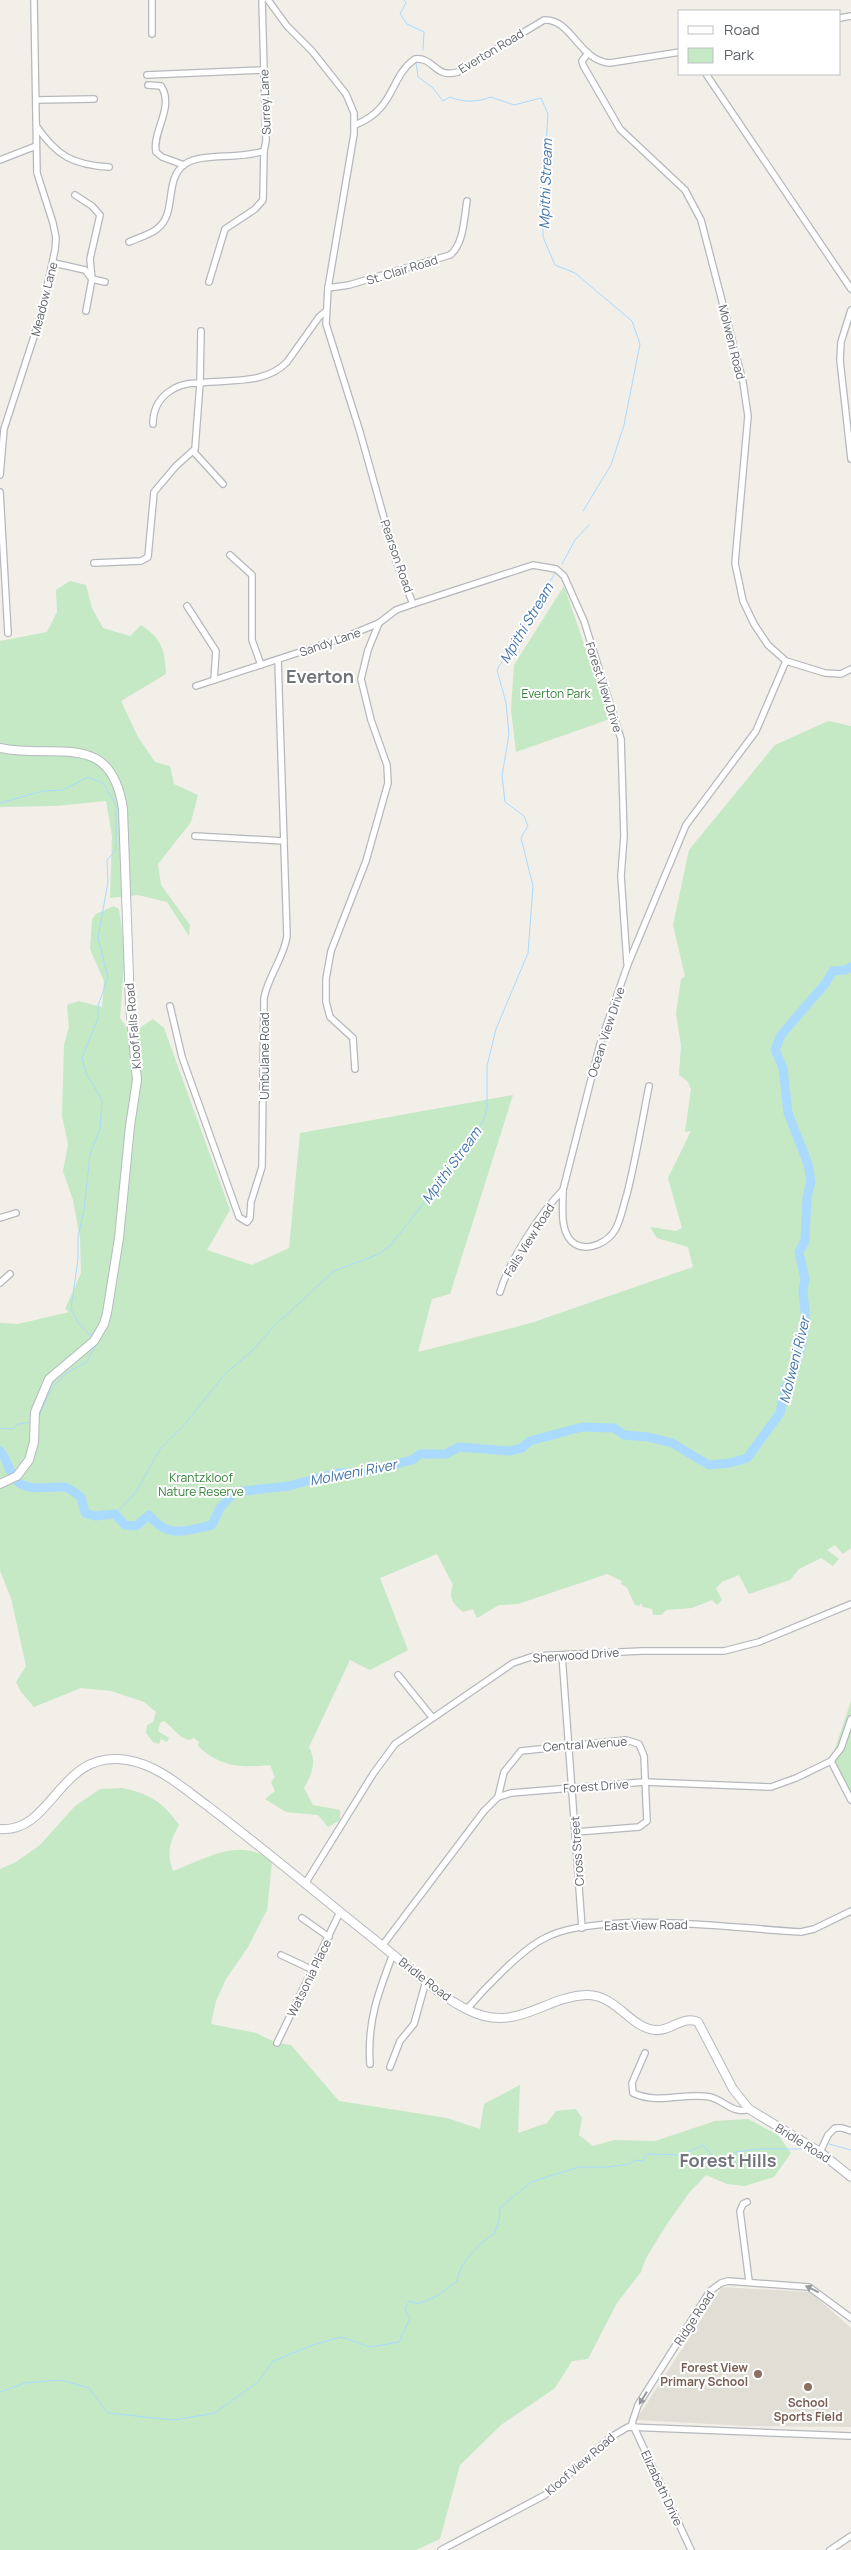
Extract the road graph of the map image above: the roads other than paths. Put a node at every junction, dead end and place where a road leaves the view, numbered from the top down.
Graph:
1 (34, 0) edge
2 (152, 0) edge
3 (262, 0) edge
4 (268, 0) edge
5 (152, 34) dead end
6 (678, 52) edge
7 (588, 53) junction
8 (263, 70) junction
9 (147, 75) dead end
10 (707, 75) edge
11 (148, 85) dead end
12 (36, 100) junction
13 (94, 100) dead end
14 (355, 125) junction
15 (37, 126) junction
16 (36, 146) junction
17 (264, 151) junction
18 (0, 160) edge
19 (184, 165) junction
20 (109, 167) dead end
21 (75, 195) dead end
22 (467, 202) dead end
23 (129, 242) dead end
24 (54, 263) junction
25 (92, 279) junction
26 (105, 282) dead end
27 (209, 282) dead end
28 (328, 288) junction
29 (851, 289) edge
30 (851, 310) edge
31 (86, 311) dead end
32 (326, 311) junction
33 (201, 330) dead end
34 (200, 383) junction
35 (153, 424) dead end
36 (193, 452) junction
37 (851, 459) edge
38 (0, 476) edge
39 (224, 484) dead end
40 (0, 492) edge
41 (230, 555) dead end
42 (94, 563) dead end
43 (413, 604) junction
44 (187, 606) dead end
45 (379, 624) junction
46 (8, 633) dead end
47 (278, 660) junction
48 (786, 661) junction
49 (261, 665) junction
50 (851, 669) edge
51 (214, 680) junction
52 (196, 686) dead end
53 (0, 748) edge
54 (194, 836) dead end
55 (284, 841) junction
56 (628, 964) junction
57 (170, 1006) dead end
58 (355, 1069) dead end
59 (649, 1086) dead end
60 (563, 1190) junction
61 (16, 1213) dead end
62 (0, 1218) edge
63 (10, 1274) dead end
64 (0, 1283) edge
65 (500, 1292) dead end
66 (0, 1484) edge
67 (851, 1604) edge
68 (562, 1655) junction
69 (398, 1675) dead end
70 (432, 1717) junction
71 (851, 1719) edge
72 (568, 1745) junction
73 (831, 1761) junction
74 (644, 1782) junction
75 (572, 1788) junction
76 (498, 1797) junction
77 (851, 1800) edge
78 (0, 1829) edge
79 (576, 1832) junction
80 (305, 1884) junction
81 (340, 1912) junction
82 (851, 1912) edge
83 (302, 1918) dead end
84 (582, 1928) junction
85 (328, 1937) junction
86 (382, 1946) junction
87 (393, 1954) junction
88 (281, 1955) dead end
89 (313, 1970) junction
90 (426, 1981) junction
91 (466, 2009) junction
92 (277, 2043) dead end
93 (645, 2053) dead end
94 (370, 2064) dead end
95 (390, 2067) dead end
96 (748, 2109) junction
97 (851, 2131) edge
98 (820, 2152) junction
99 (851, 2177) edge
100 (748, 2202) dead end
101 (750, 2281) junction
102 (851, 2318) edge
103 (633, 2426) junction
104 (851, 2436) edge
105 (851, 2536) edge
106 (441, 2550) edge
107 (691, 2550) edge
108 (830, 2550) edge

1 - 12 street, Meadow Lane
2 - 5 street
3 - 8 street, Surrey Lane
4 - 14 street
6 - 7 street, Everton Road
7 - 14 street, Everton Road
7 - 48 street, Molweni Road
8 - 9 street
8 - 17 street, Surrey Lane
10 - 29 street
11 - 19 street
12 - 13 street
12 - 15 street, Meadow Lane
14 - 28 street, Pearson Road
15 - 16 street, Meadow Lane
15 - 20 street
16 - 18 street
16 - 24 street, Meadow Lane
17 - 19 street, Surrey Lane
17 - 27 street
19 - 23 street
21 - 25 street
22 - 28 street, St. Clair Road
24 - 25 street
24 - 38 street, Meadow Lane
25 - 26 street
25 - 31 street
28 - 32 street, Pearson Road
30 - 37 street
32 - 34 street
32 - 43 street, Pearson Road
33 - 34 street
34 - 35 street
34 - 36 street
36 - 39 street
36 - 42 street
40 - 46 street
41 - 49 street
43 - 45 street, Pearson Road
43 - 56 street, Forest View Drive
44 - 51 street
45 - 47 street, Sandy Lane
45 - 58 street, Pearson Road
47 - 49 street, Sandy Lane
47 - 55 street, Umbulane Road
48 - 50 street
48 - 56 street, Ocean View Drive
49 - 51 street, Sandy Lane
51 - 52 street, Sandy Lane
53 - 66 main road, Kloof Falls Road
54 - 55 street
55 - 57 street, Umbulane Road
56 - 60 street, Ocean View Drive
59 - 60 street, Ocean View Drive
60 - 65 street, Falls View Road
61 - 62 street
63 - 64 street
67 - 68 street, Sherwood Drive
68 - 70 street, Sherwood Drive
68 - 72 street, Cross Street
69 - 70 street
70 - 80 street, Sherwood Drive
71 - 73 street
72 - 74 street, Central Avenue
72 - 75 street, Cross Street
72 - 76 street, Central Avenue
73 - 74 street, Forest Drive
73 - 77 street
74 - 75 street, Forest Drive
74 - 79 street, Central Avenue
75 - 76 street, Forest Drive
75 - 79 street, Cross Street
76 - 86 street
78 - 80 main road, Bridle Road
79 - 84 street, Cross Street
80 - 81 main road, Bridle Road
81 - 85 street, Watsonia Place
81 - 86 main road, Bridle Road
82 - 84 street, East View Road
83 - 85 street
84 - 91 street, East View Road
85 - 89 street, Watsonia Place
86 - 87 main road, Bridle Road
87 - 90 main road, Bridle Road
87 - 94 street
88 - 89 street
89 - 92 street, Watsonia Place
90 - 91 main road, Bridle Road
90 - 95 street
91 - 96 main road, Bridle Road
93 - 96 street
96 - 98 main road, Bridle Road
97 - 98 street
98 - 99 main road, Bridle Road
100 - 101 street
102 -> 101 street, Ridge Road
101 -> 103 street, Ridge Road
103 - 104 street, Kloof View Road
103 - 106 street, Kloof View Road
103 - 107 street, Elizabeth Drive
105 - 108 street

